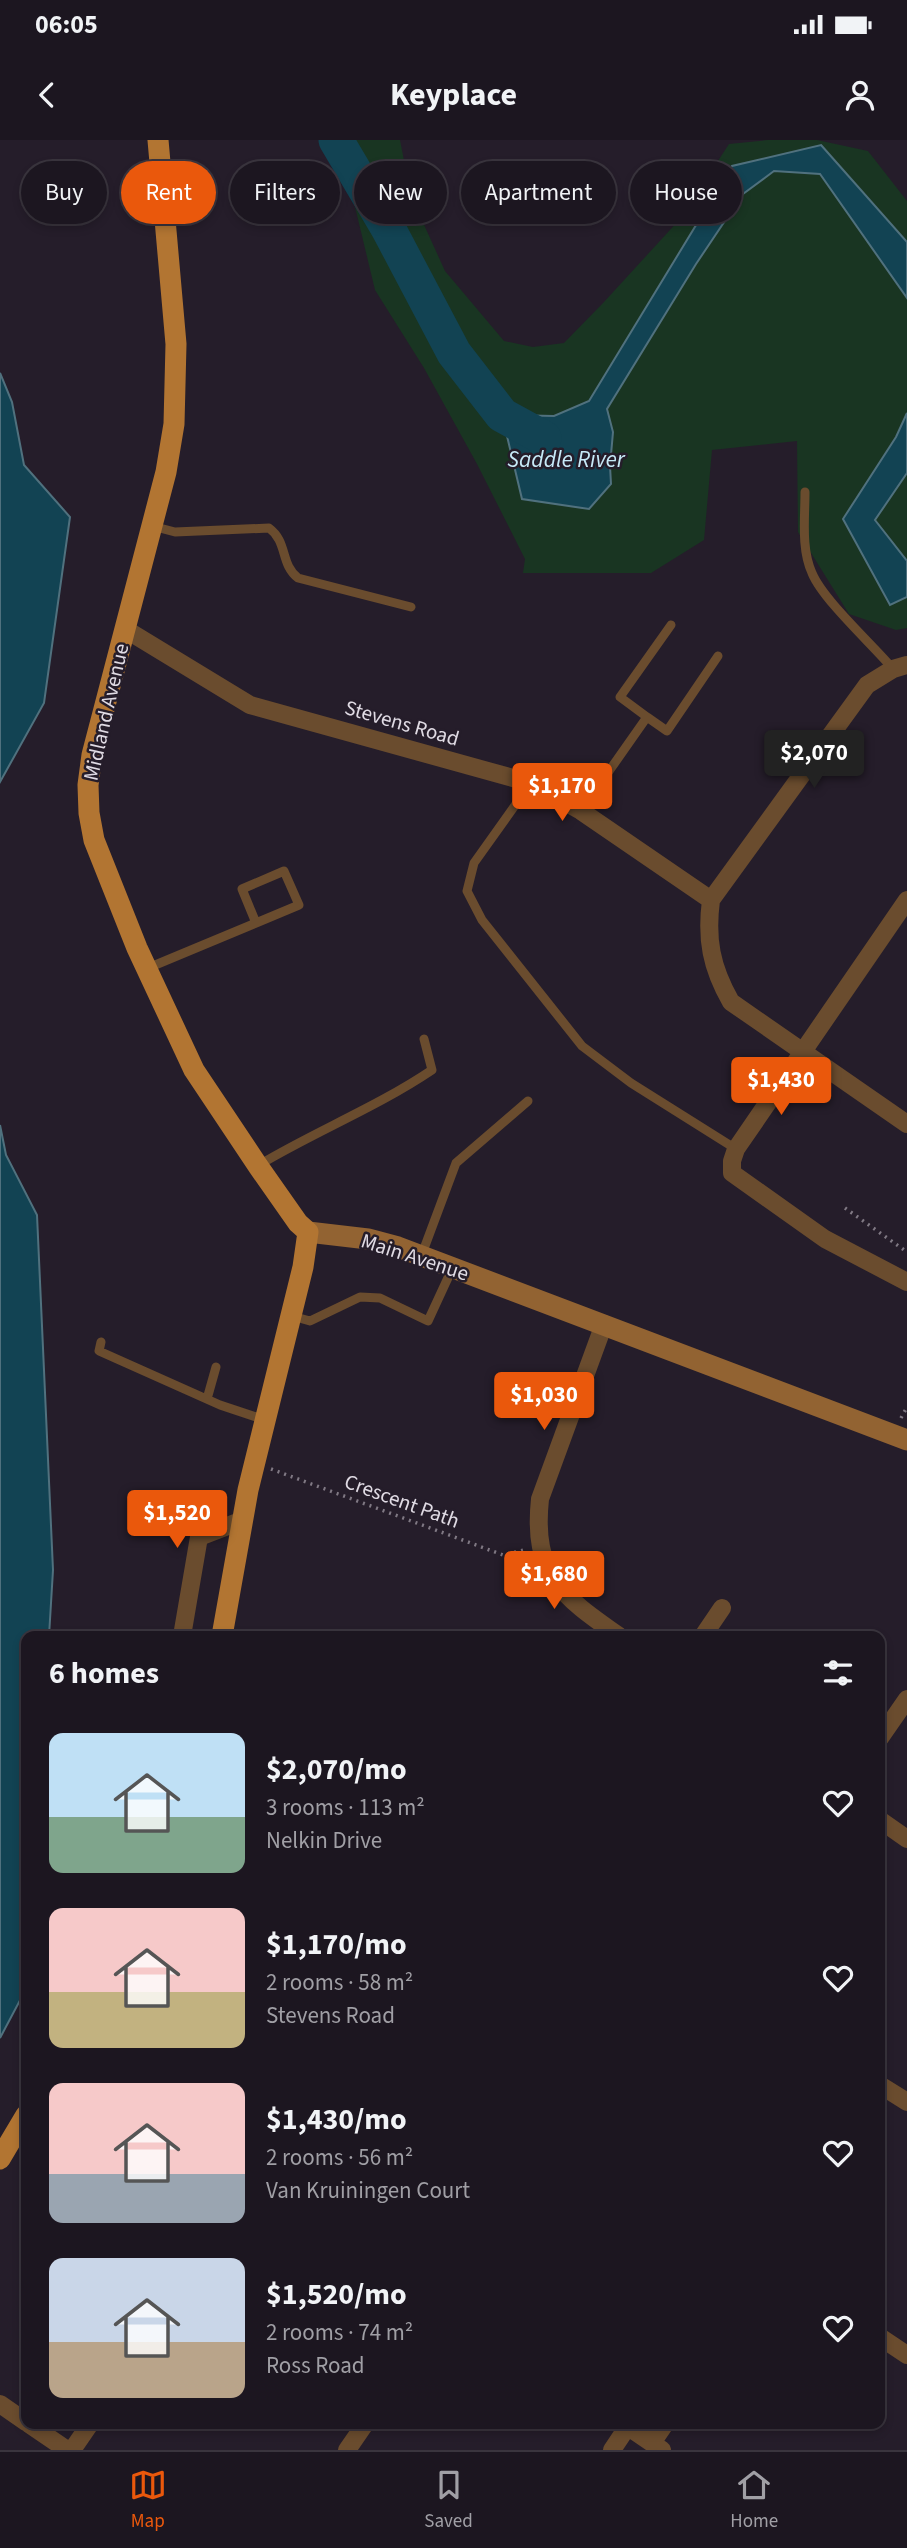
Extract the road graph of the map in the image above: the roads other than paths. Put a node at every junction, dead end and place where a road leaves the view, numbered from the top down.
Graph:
1 (158, 140) edge
2 (805, 492) dead end
3 (152, 526) junction
4 (411, 607) dead end
5 (671, 625) dead end
6 (125, 629) junction
7 (718, 656) dead end
8 (900, 667) edge
9 (647, 717) junction
10 (531, 783) junction
11 (581, 811) junction
12 (711, 900) junction
13 (907, 900) edge
14 (256, 923) junction
15 (146, 969) junction
16 (424, 1039) dead end
17 (802, 1051) junction
18 (528, 1101) dead end
19 (907, 1124) edge
20 (736, 1149) junction
21 (258, 1166) junction
22 (308, 1232) junction
23 (421, 1256) junction
24 (452, 1267) junction
25 (907, 1282) edge
26 (292, 1316) junction
27 (604, 1324) junction
28 (101, 1342) dead end
29 (216, 1367) dead end
30 (207, 1399) junction
31 (265, 1420) junction
32 (907, 1440) edge
33 (243, 1520) junction
34 (722, 1608) dead end
35 (183, 1631) edge
36 (223, 1631) edge
37 (612, 1631) edge
38 (706, 1631) edge
39 (907, 1699) edge
40 (885, 1731) edge
41 (885, 1824) edge
42 (907, 1839) edge
43 (885, 2088) edge
44 (907, 2102) edge
45 (21, 2123) edge
46 (0, 2159) edge
47 (885, 2340) edge
48 (907, 2355) edge
49 (0, 2404) edge
50 (21, 2419) edge
51 (36, 2429) edge
52 (86, 2429) edge
53 (362, 2429) edge
54 (624, 2429) edge
55 (632, 2429) edge
56 (663, 2429) edge
57 (657, 2446) edge
58 (69, 2450) edge
59 (347, 2450) edge
60 (612, 2450) edge

1 - 3 main road, Midland Avenue
2 - 8 lane
3 - 4 lane
3 - 6 main road, Midland Avenue
5 - 9 lane
6 - 10 street, Stevens Road
6 - 15 main road, Midland Avenue
7 - 9 lane
8 - 12 street
9 - 11 lane
10 - 11 street, Stevens Road
10 - 20 lane
11 - 12 street, Stevens Road
12 - 17 street
13 - 17 street
14 - 14 lane
14 - 15 lane
15 - 21 main road, Midland Avenue
16 - 21 lane
17 - 19 street
17 - 20 street
18 - 23 lane
20 - 25 street
21 - 22 main road, Midland Avenue
22 - 23 street, Main Avenue
22 - 26 main road
23 - 24 street, Main Avenue
24 - 26 lane
24 - 27 street, Main Avenue
26 - 31 main road
27 - 32 street, Main Avenue
27 - 37 street
28 - 30 lane
29 - 30 lane
30 - 31 lane
31 - 33 main road
33 - 35 street
33 - 36 main road
34 - 38 street
39 - 40 street
41 - 42 street
43 - 44 street
45 - 46 main road
47 - 48 street
49 - 50 street
51 - 58 street
52 - 58 street
53 - 59 street
54 - 60 street
55 - 57 street
56 - 57 street

